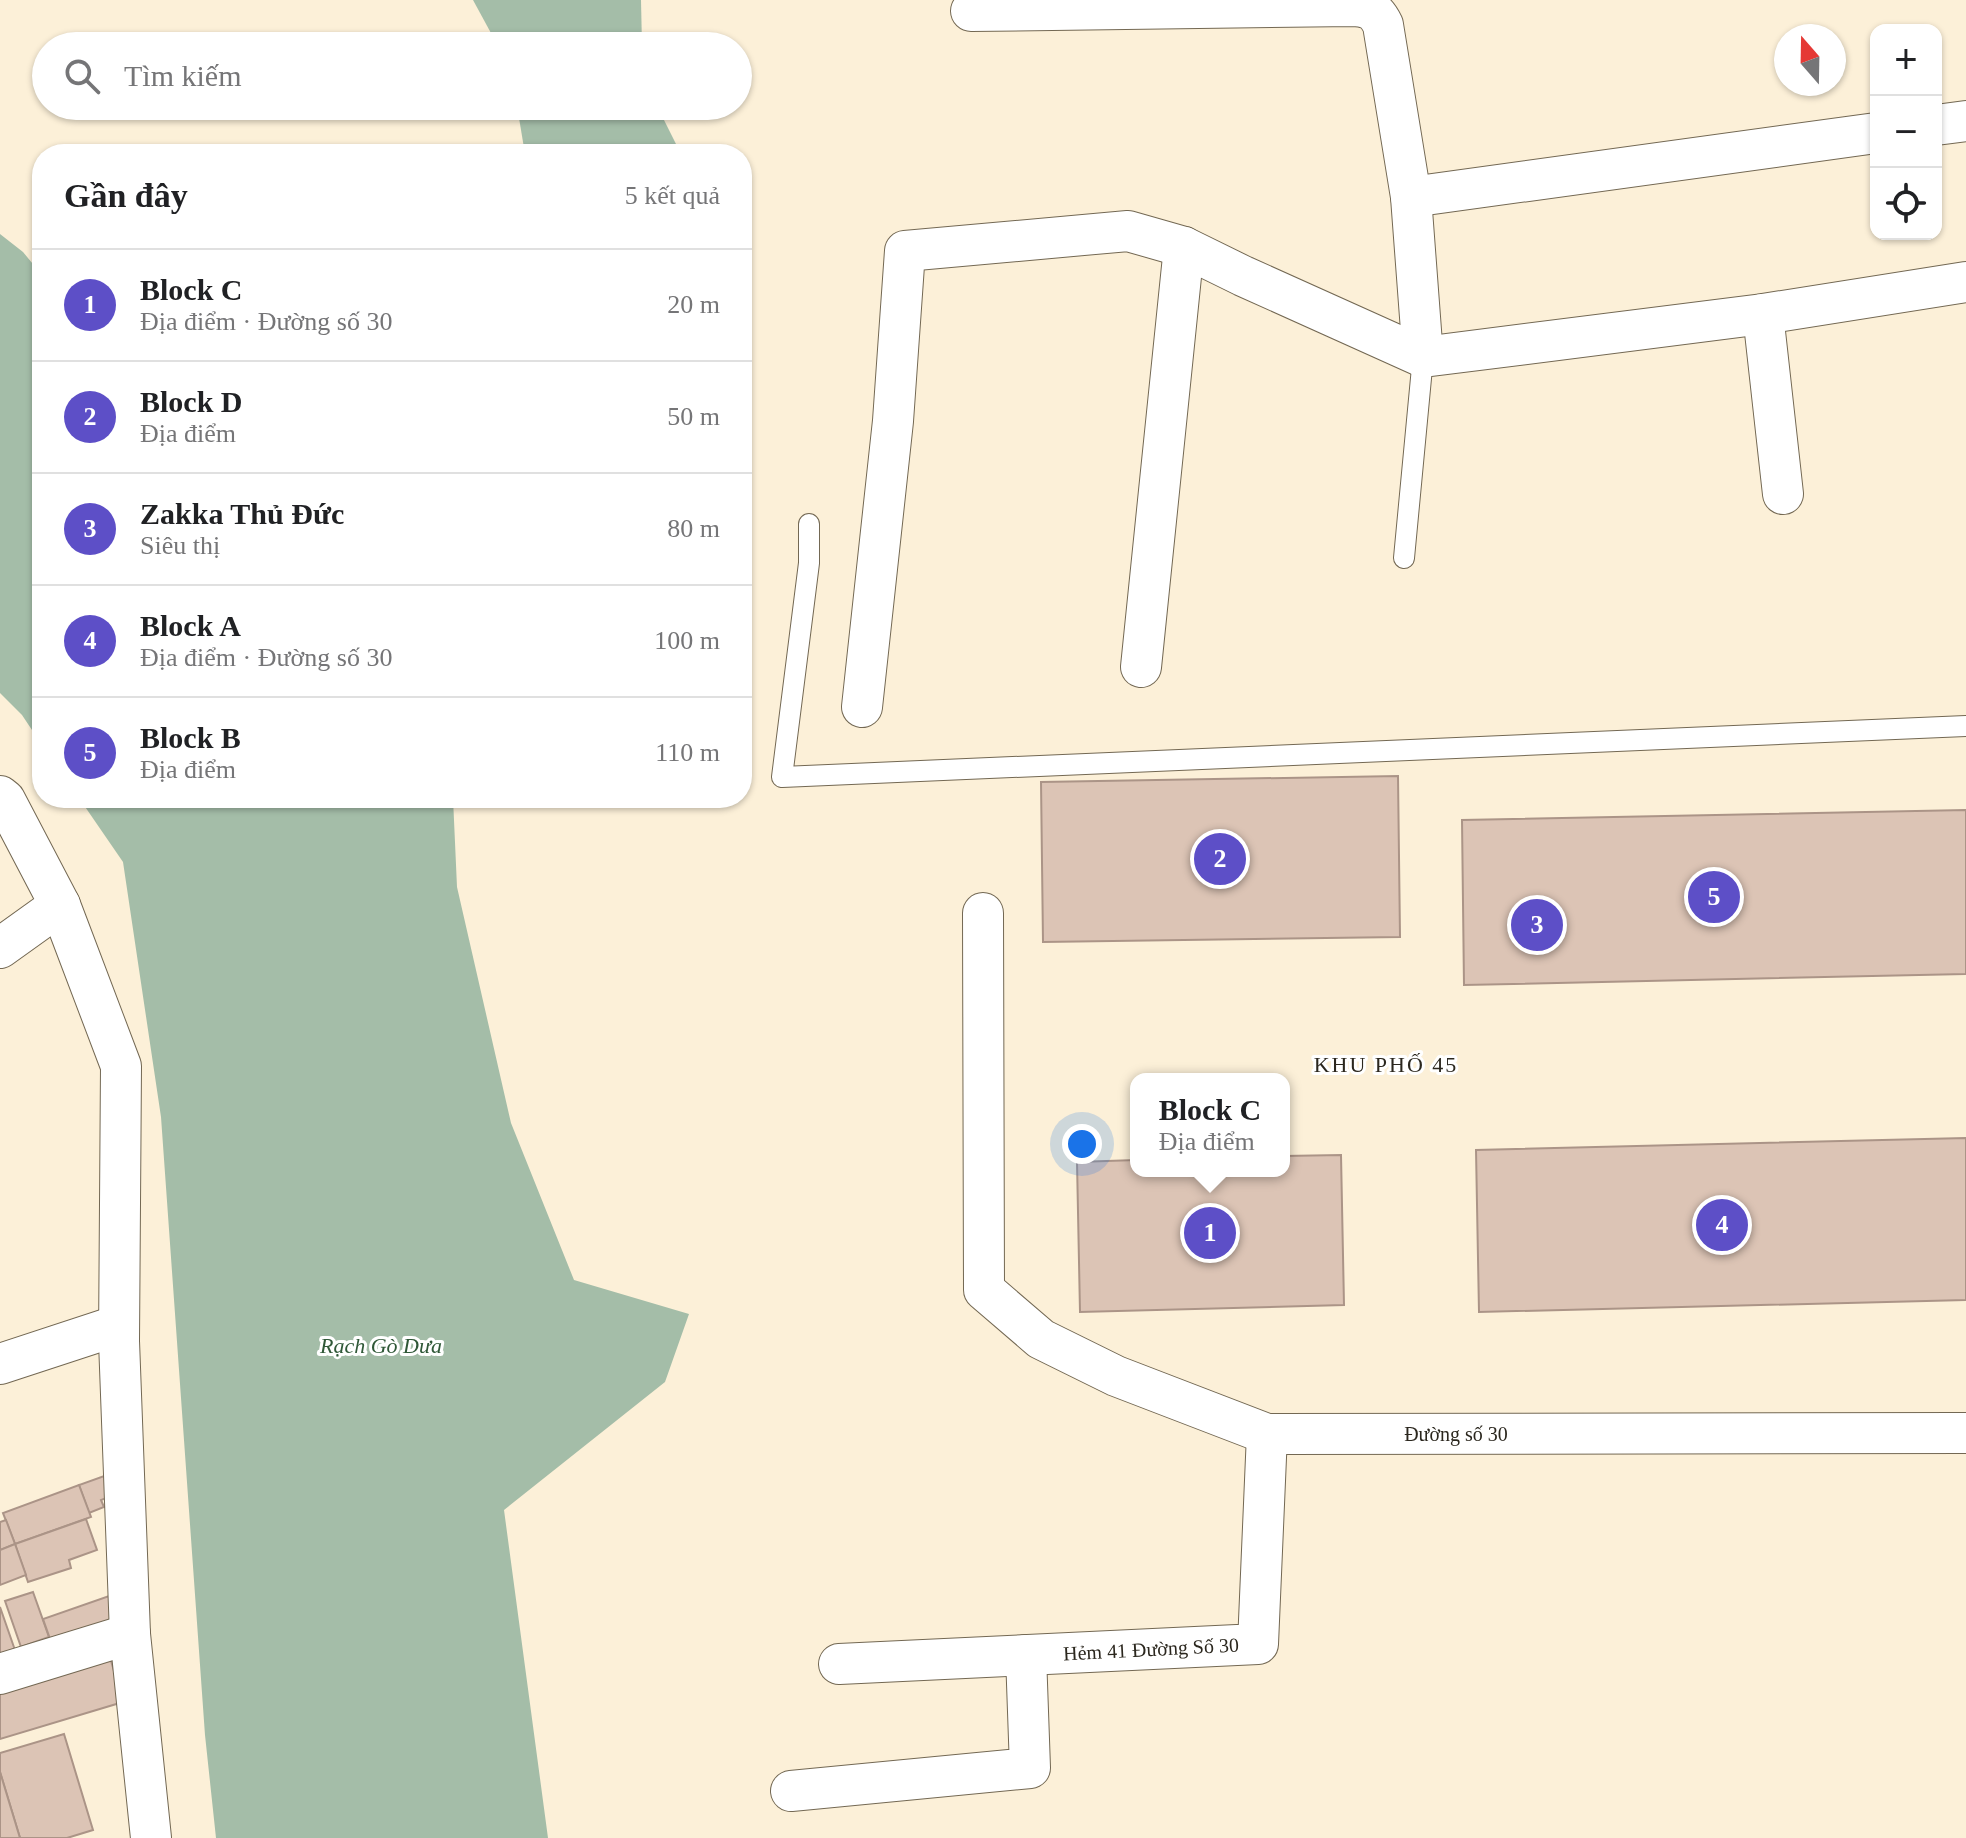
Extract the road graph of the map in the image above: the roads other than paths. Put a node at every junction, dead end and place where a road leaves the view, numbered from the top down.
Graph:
1 (971, 11) dead end
2 (1966, 121) edge
3 (1942, 124) edge
4 (1870, 134) edge
5 (1411, 197) junction
6 (1184, 247) junction
7 (1966, 282) edge
8 (1763, 314) junction
9 (1423, 357) junction
10 (1783, 494) dead end
11 (809, 524) dead end
12 (1404, 558) dead end
13 (1141, 667) dead end
14 (862, 707) dead end
15 (1966, 726) edge
16 (0, 796) edge
17 (60, 905) junction
18 (983, 913) dead end
19 (0, 948) edge
20 (119, 1325) junction
21 (0, 1364) edge
22 (1966, 1433) edge
23 (1267, 1434) junction
24 (130, 1634) junction
25 (1026, 1655) junction
26 (839, 1664) dead end
27 (0, 1674) edge
28 (791, 1791) dead end
29 (151, 1838) edge

1 - 5 street
2 - 3 street
4 - 5 street
5 - 9 street
6 - 9 street
6 - 13 street
6 - 14 street
7 - 8 street
8 - 9 street
8 - 10 street
9 - 12 lane
11 - 15 lane
16 - 17 street
17 - 19 street
17 - 20 street
18 - 23 street, Đường số 30
20 - 21 street
20 - 24 street
22 - 23 street, Đường số 30
23 - 25 street, Hẻm 41 Đường Số 30
24 - 27 street
24 - 29 street
25 - 26 street, Hẻm 41 Đường Số 30
25 - 28 street

